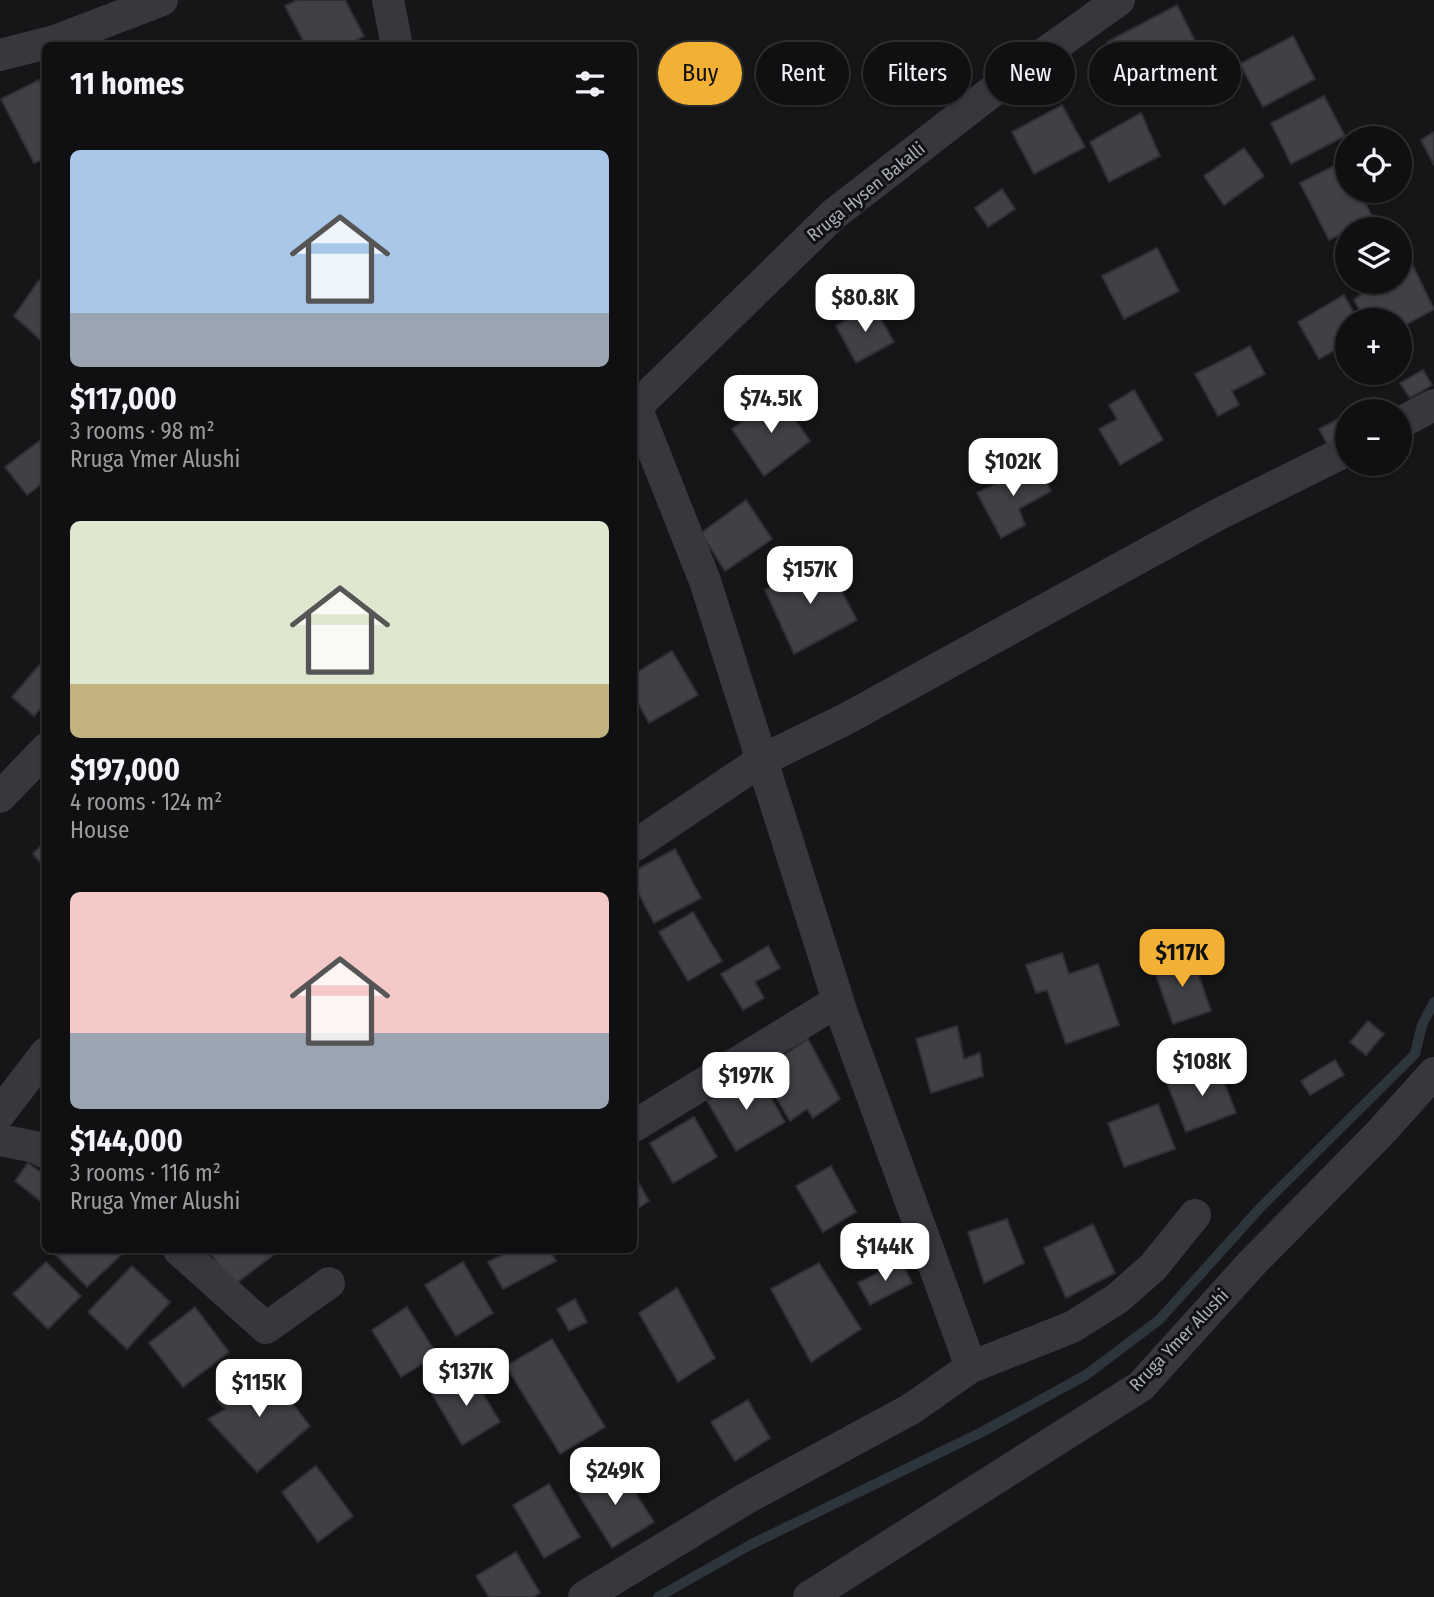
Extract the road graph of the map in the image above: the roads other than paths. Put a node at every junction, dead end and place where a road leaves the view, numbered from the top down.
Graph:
1 (162, 0) edge
2 (388, 0) edge
3 (1119, 0) edge
4 (51, 42) edge
5 (396, 42) edge
6 (42, 44) edge
7 (0, 55) edge
8 (1434, 405) edge
9 (637, 406) edge
10 (637, 413) edge
11 (1412, 417) edge
12 (1335, 456) edge
13 (42, 754) edge
14 (762, 760) junction
15 (0, 797) edge
16 (637, 844) edge
17 (838, 1001) junction
18 (42, 1059) edge
19 (1434, 1073) edge
20 (0, 1113) edge
21 (637, 1124) edge
22 (0, 1140) edge
23 (42, 1151) edge
24 (1195, 1215) dead end
25 (182, 1253) edge
26 (329, 1283) dead end
27 (971, 1367) junction
28 (584, 1597) edge
29 (809, 1597) edge

1 - 4 street
2 - 5 street
3 - 9 street, Rruga Hysen Bakalli
6 - 7 street
8 - 11 street
10 - 14 street
12 - 14 street
13 - 15 street
14 - 16 street
14 - 17 street
17 - 21 street
17 - 27 street
18 - 20 street
19 - 29 street, Rruga Ymer Alushi
22 - 23 street
24 - 27 street
25 - 26 street
27 - 28 street

